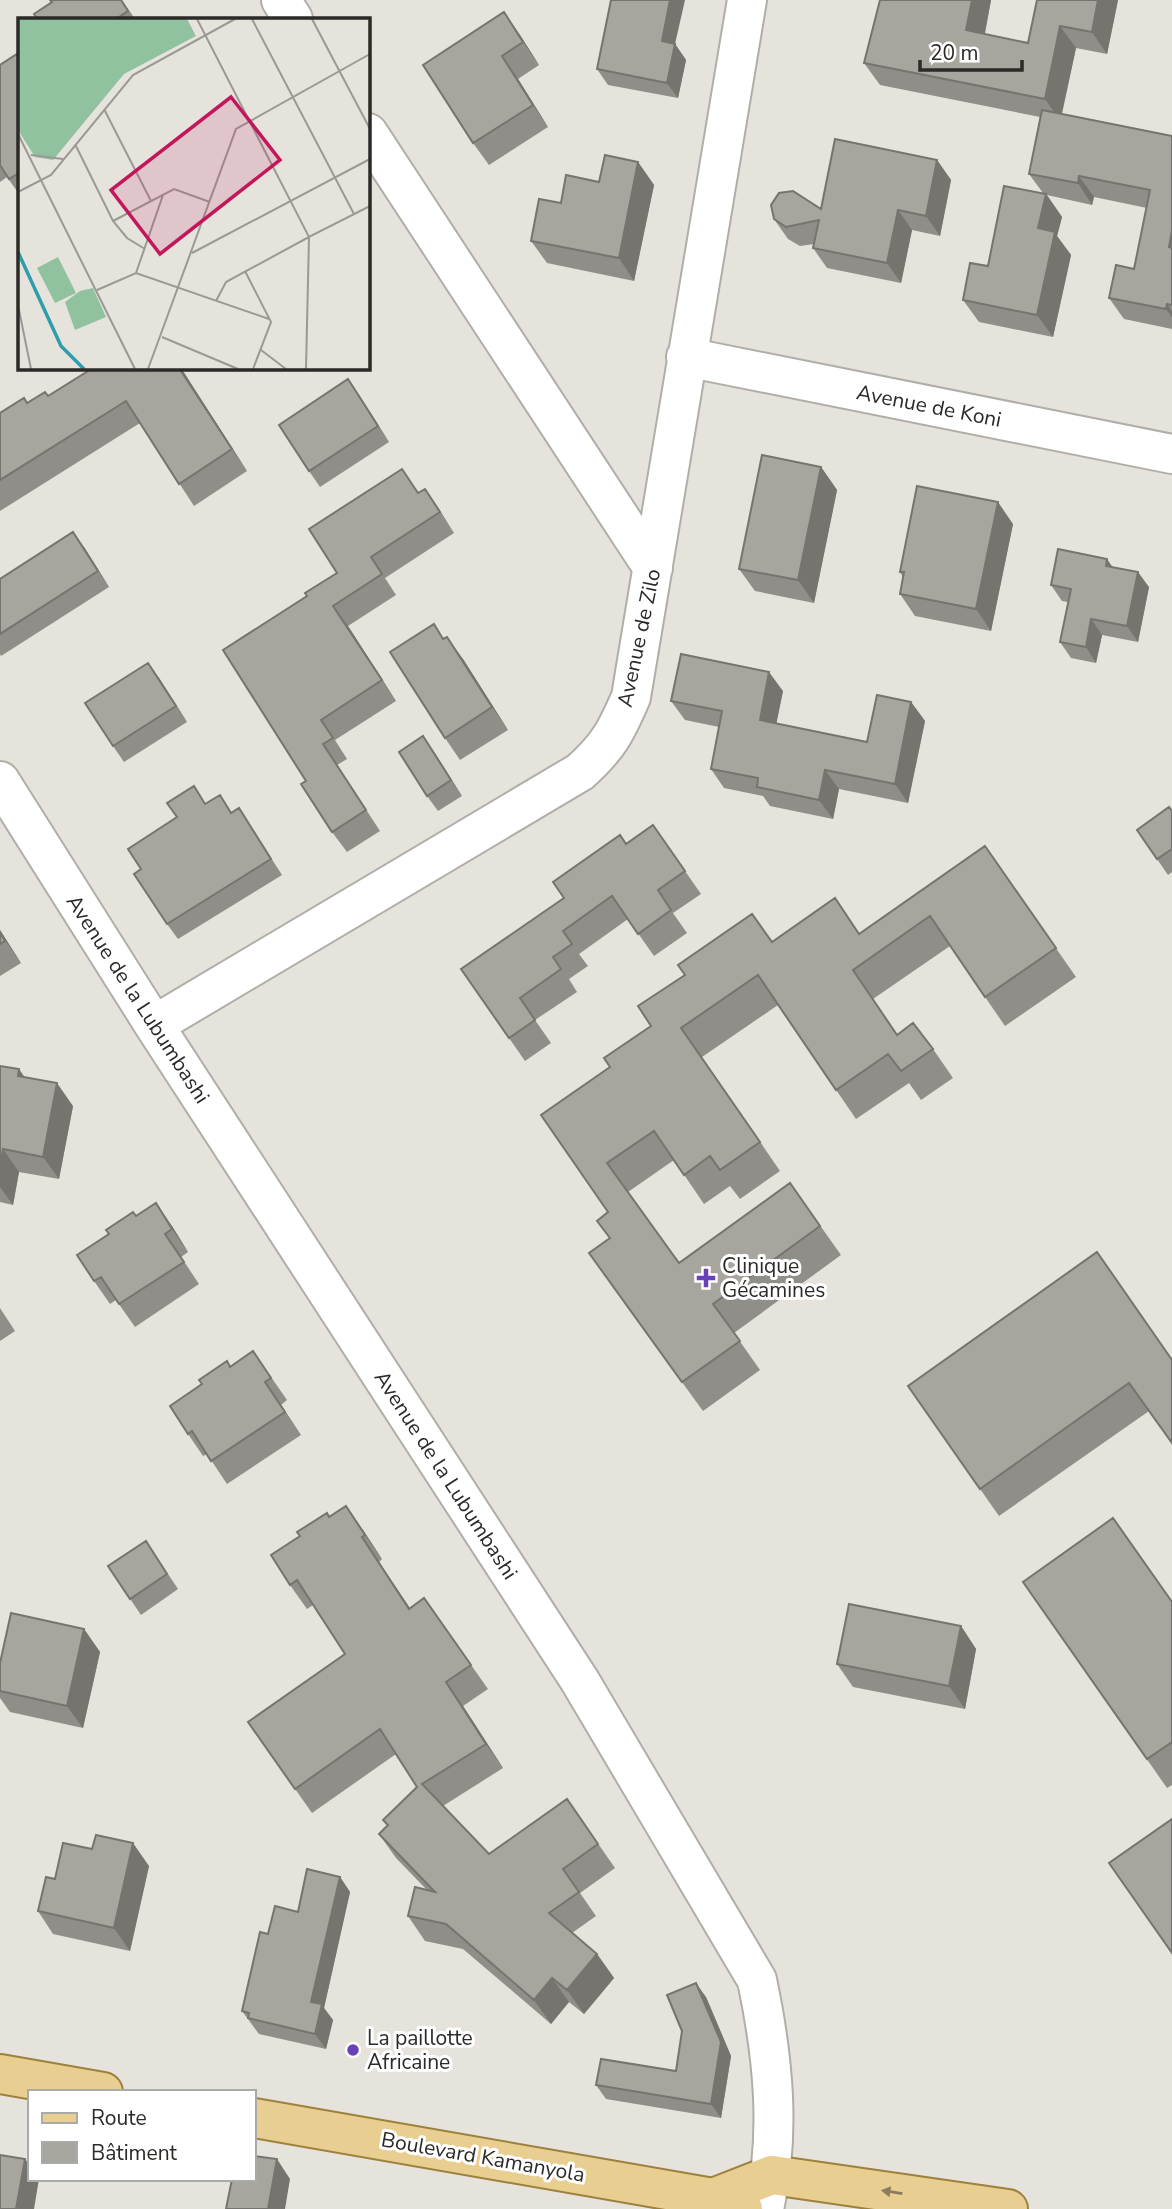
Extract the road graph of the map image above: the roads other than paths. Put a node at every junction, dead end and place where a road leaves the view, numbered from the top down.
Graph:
1 (281, 0) edge
2 (747, 0) edge
3 (292, 18) edge
4 (369, 134) edge
5 (686, 357) junction
6 (1172, 454) edge
7 (653, 568) junction
8 (0, 781) edge
9 (154, 1025) junction
10 (0, 2074) edge
11 (92, 2090) edge
12 (256, 2118) edge
13 (768, 2192) edge
14 (728, 2203) edge
15 (1008, 2209) edge

1 - 3 street
2 - 5 street, Avenue de Zilo
4 - 7 street
5 - 6 street, Avenue de Koni
5 - 7 street, Avenue de Zilo
7 - 9 street, Avenue de Zilo
8 - 9 street, Avenue de la Lubumbashi
9 - 13 street, Avenue de la Lubumbashi
10 - 11 main road
12 - 14 main road, Boulevard Kamanyola
13 - 14 main road, Boulevard Kamanyola
15 -> 13 main road, Boulevard Kamanyola

